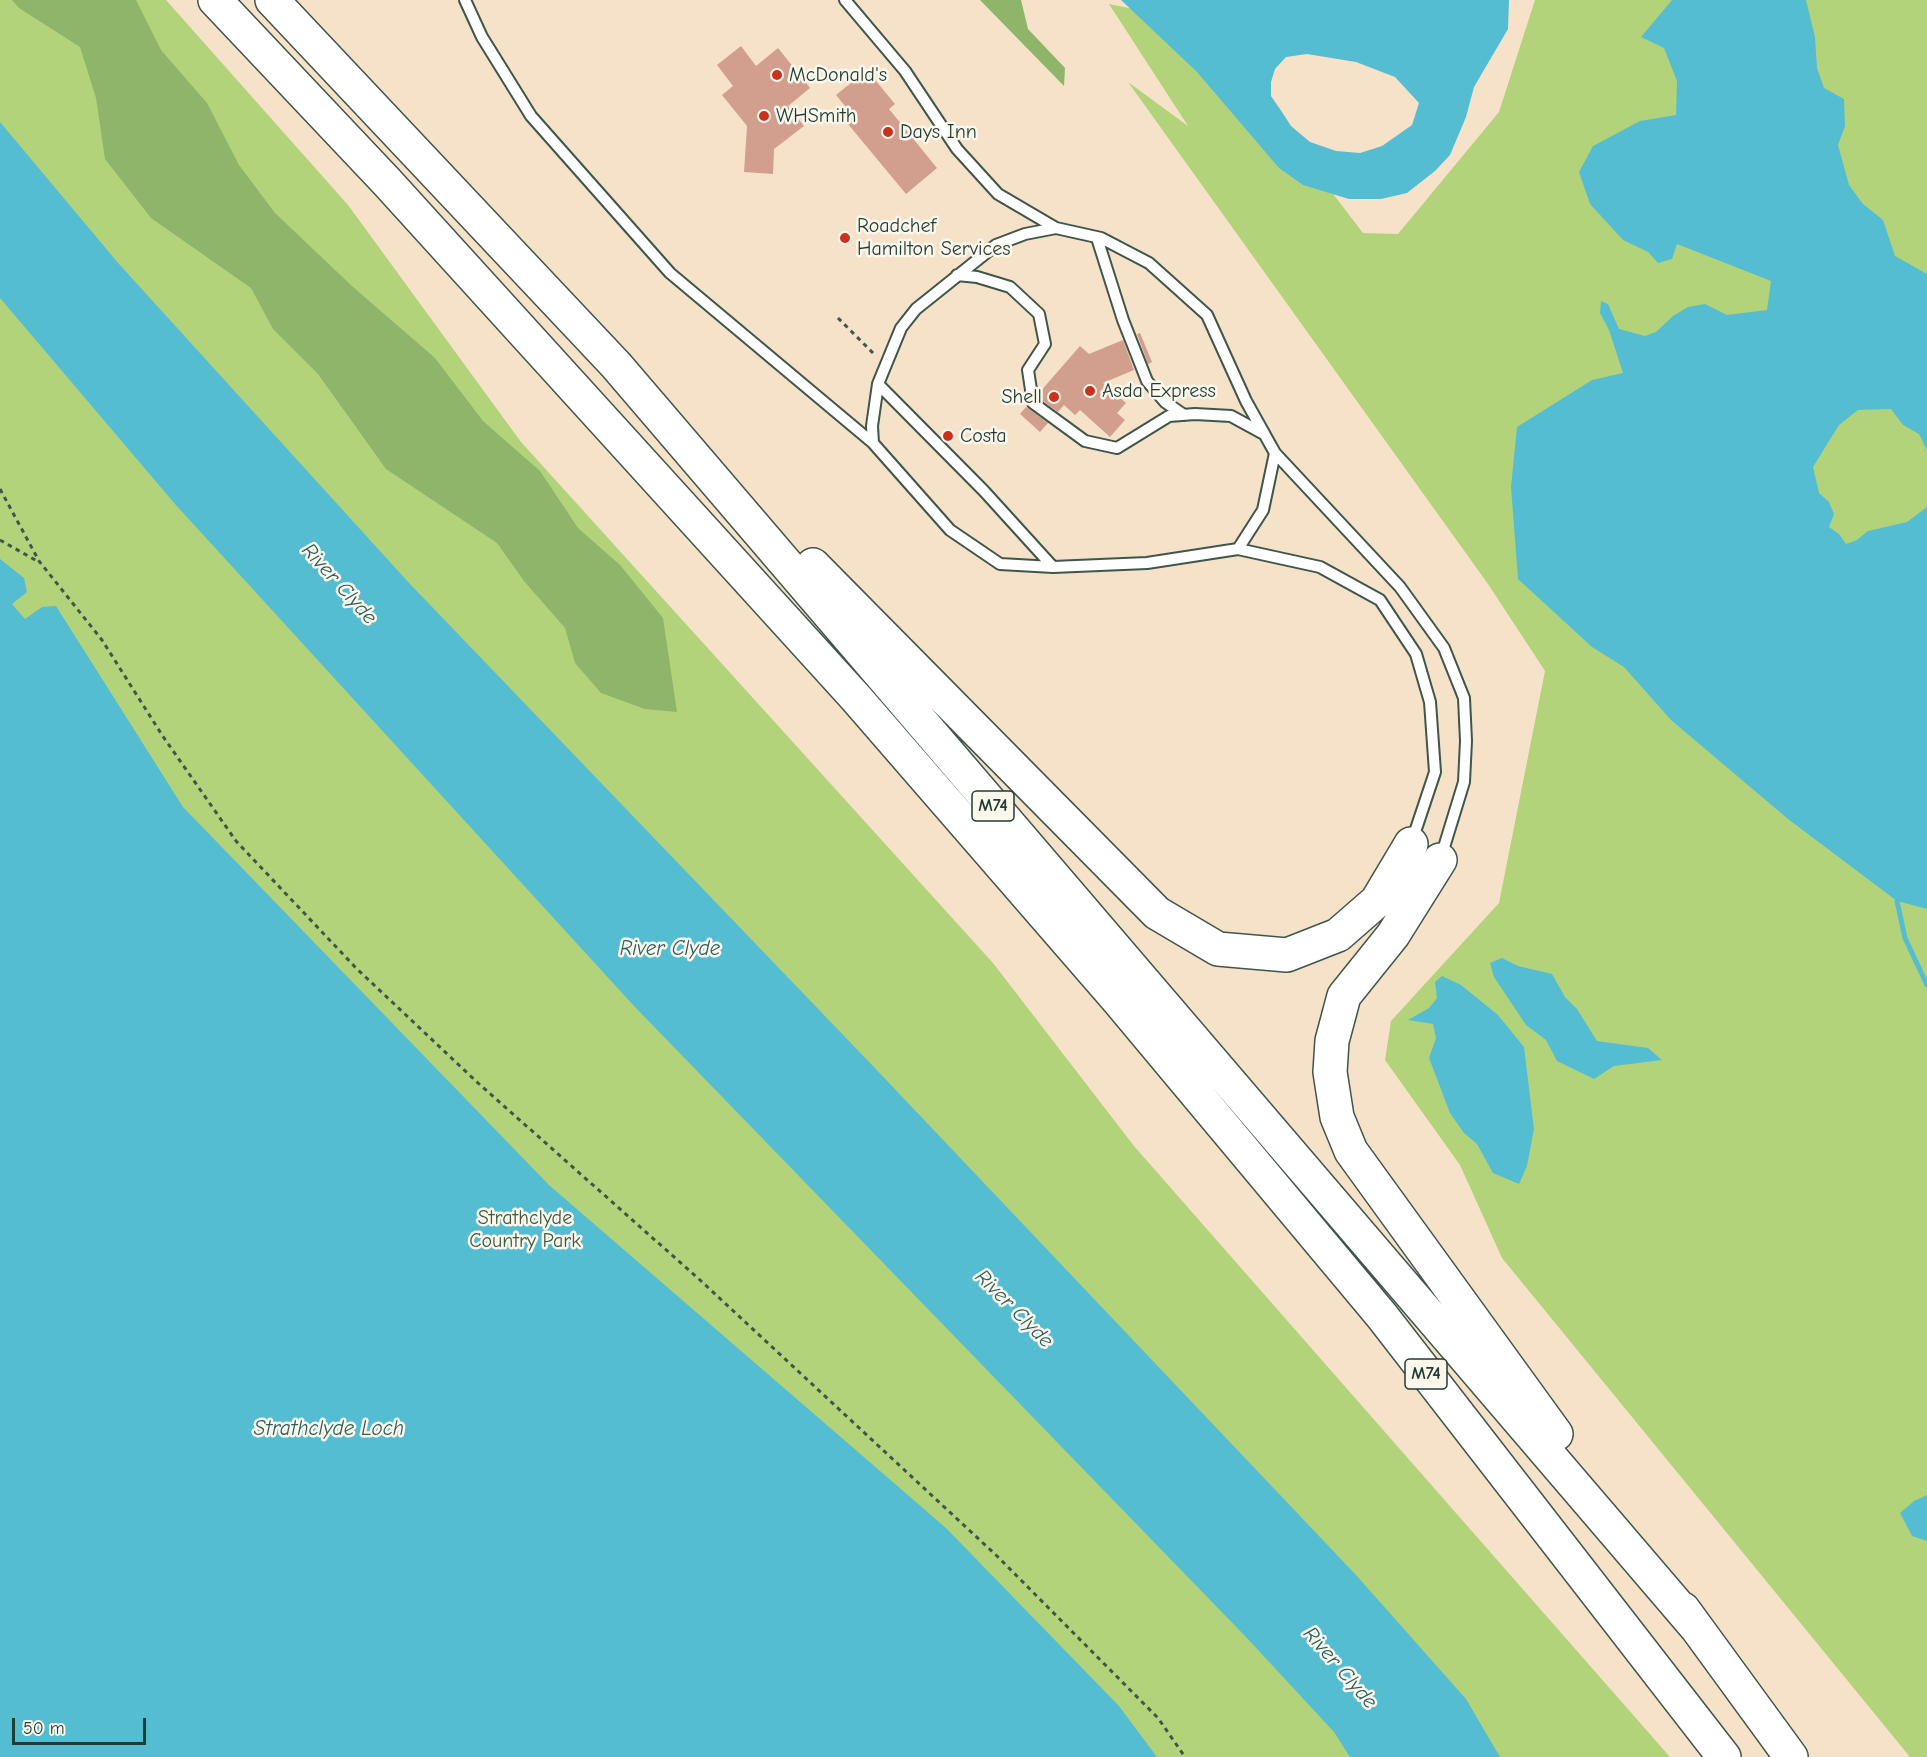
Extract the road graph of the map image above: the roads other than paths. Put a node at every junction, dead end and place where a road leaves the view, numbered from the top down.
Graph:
1 (215, 0) edge
2 (272, 0) edge
3 (465, 0) edge
4 (845, 0) edge
5 (1056, 228) junction
6 (1097, 238) junction
7 (957, 274) junction
8 (616, 365) junction
9 (878, 384) junction
10 (1184, 415) junction
11 (1265, 434) junction
12 (873, 443) junction
13 (1275, 453) junction
14 (1238, 549) junction
15 (1053, 567) junction
16 (1411, 844) joint
17 (1440, 860) joint
18 (1696, 1627) junction
19 (1724, 1757) edge
20 (1791, 1757) edge

1 - 19 highway, M74
2 - 8 highway, M74
3 - 12 lane
4 - 5 lane
5 - 6 lane
5 - 7 lane
6 - 10 lane
6 - 11 lane
7 - 9 lane
7 - 10 lane
8 - 16 highway
8 - 18 highway, M74
9 - 12 lane
9 - 15 lane
10 - 11 lane
11 - 13 lane
12 - 15 lane
13 - 14 lane
13 - 17 lane
14 - 15 lane
14 - 16 lane
17 - 18 highway
18 - 20 highway, M74

